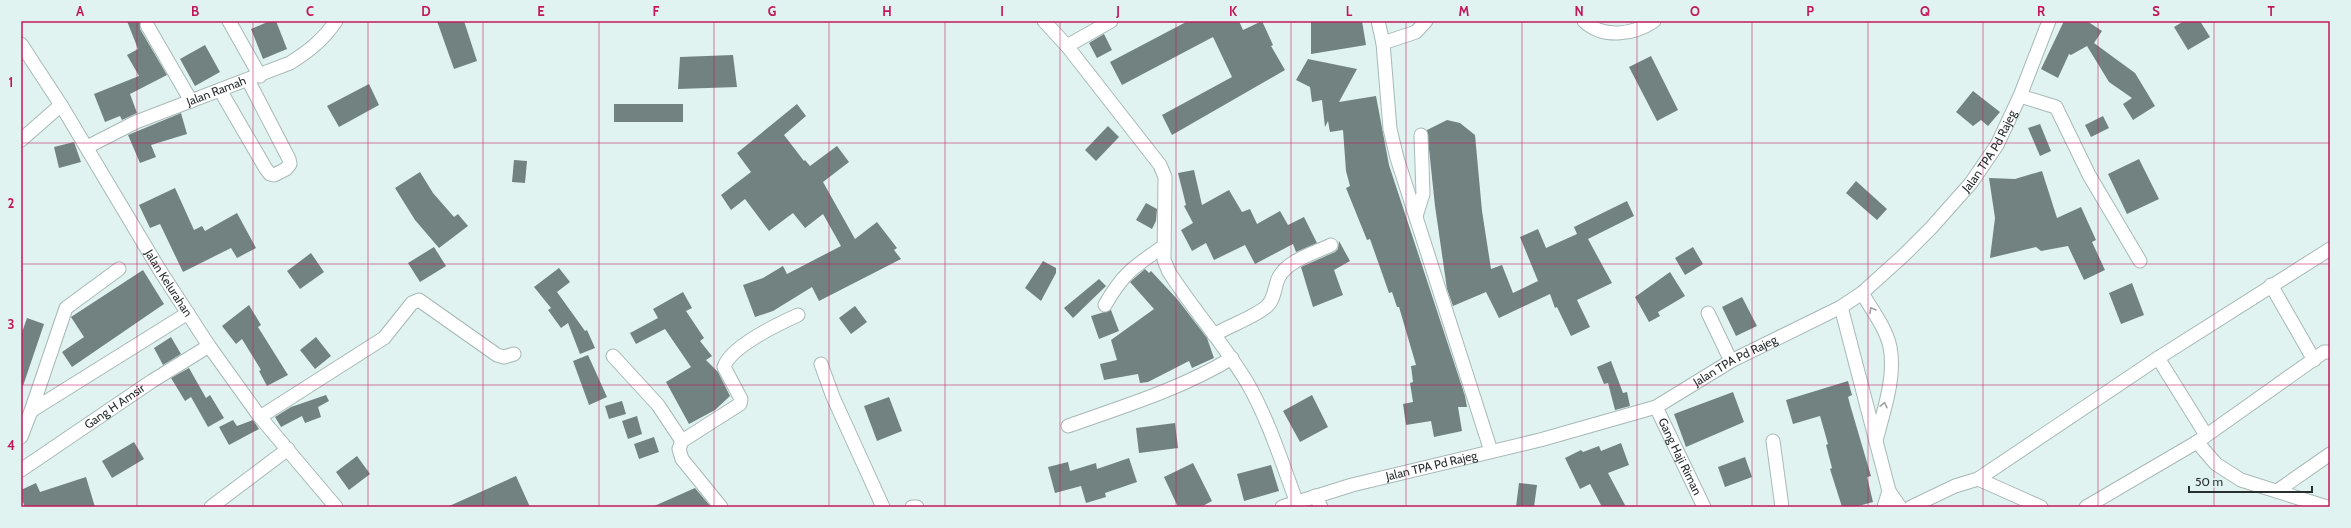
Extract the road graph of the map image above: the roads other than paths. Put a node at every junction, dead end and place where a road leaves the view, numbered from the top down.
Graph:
1 (228, 21) edge
2 (336, 21) edge
3 (1044, 21) edge
4 (1111, 21) edge
5 (1378, 21) edge
6 (1426, 21) edge
7 (1584, 21) edge
8 (1654, 21) edge
9 (2049, 21) edge
10 (147, 25) dead end
11 (1383, 43) junction
12 (21, 44) edge
13 (1067, 46) junction
14 (254, 78) junction
15 (220, 90) junction
16 (2020, 96) junction
17 (191, 101) junction
18 (61, 105) junction
19 (1421, 135) dead end
20 (21, 140) edge
21 (87, 147) junction
22 (1416, 216) junction
23 (1331, 245) dead end
24 (1164, 246) junction
25 (2330, 249) edge
26 (2140, 261) dead end
27 (119, 269) dead end
28 (2271, 285) junction
29 (1862, 293) junction
30 (1105, 305) dead end
31 (1841, 307) junction
32 (188, 313) junction
33 (1708, 313) dead end
34 (798, 315) dead end
35 (1214, 335) junction
36 (209, 346) junction
37 (2330, 352) edge
38 (514, 354) dead end
39 (613, 356) dead end
40 (1232, 358) junction
41 (2158, 358) junction
42 (2314, 360) junction
43 (1731, 362) junction
44 (821, 364) dead end
45 (1656, 407) junction
46 (31, 411) junction
47 (260, 417) junction
48 (1068, 426) dead end
49 (21, 437) edge
50 (2202, 438) junction
51 (682, 441) junction
52 (1773, 441) dead end
53 (1875, 443) junction
54 (288, 449) junction
55 (1492, 451) junction
56 (2330, 454) edge
57 (21, 470) edge
58 (1978, 479) junction
59 (1889, 490) junction
60 (2277, 491) junction
61 (1318, 502) edge
62 (1297, 503) junction
63 (211, 507) edge
64 (336, 507) edge
65 (721, 507) edge
66 (883, 507) edge
67 (912, 507) edge
68 (917, 507) edge
69 (1282, 507) edge
70 (1704, 507) edge
71 (1782, 507) edge
72 (1884, 507) edge
73 (1900, 507) edge
74 (1911, 507) edge
75 (2041, 507) edge
76 (2086, 507) edge
77 (2327, 507) edge

1 - 14 street
2 - 14 street, Jalan Ramah
3 - 13 street
4 - 13 street
5 - 11 street
6 - 11 street
7 - 8 street
9 - 16 street, Jalan TPA Pd Rajeg
10 - 17 street
11 - 22 street
12 - 18 street, Jalan Kelurahan
13 - 24 street
14 - 15 street, Jalan Ramah
14 - 15 street
15 - 17 street, Jalan Ramah
16 - 26 street
16 - 29 street, Jalan TPA Pd Rajeg
17 - 21 street, Jalan Ramah
18 - 20 street
18 - 21 street, Jalan Kelurahan
19 - 22 street
21 - 32 street, Jalan Kelurahan
22 - 55 street
23 - 35 street
24 - 30 street
24 - 35 street
25 - 28 street
27 - 46 street
28 - 41 street
28 - 42 street
29 - 31 street, Jalan TPA Pd Rajeg
53 -> 29 street
31 - 43 street, Jalan TPA Pd Rajeg
31 - 53 street
32 - 36 street, Jalan Kelurahan
32 - 46 street
33 - 43 street
34 - 51 street
35 - 40 street
36 - 47 street, Jalan Kelurahan
36 - 57 street, Gang H Amsir
37 - 42 street
38 - 47 street
39 - 51 street
40 - 48 street
40 - 62 street
41 - 50 street
41 - 58 street
42 - 50 street
43 - 45 street, Jalan TPA Pd Rajeg
44 - 66 street
45 - 55 street, Jalan TPA Pd Rajeg
45 - 70 street, Gang Haji Riman
46 - 49 street
47 - 54 street, Jalan Kelurahan
50 - 60 street
50 - 76 street
51 - 65 street
52 - 71 street
53 - 59 street
54 - 63 street
54 - 64 street, Jalan Kelurahan
55 - 61 street, Jalan TPA Pd Rajeg
56 - 60 street
58 - 74 street
58 - 75 street
59 - 72 street
59 - 73 street
60 - 77 street
61 - 62 street, Jalan TPA Pd Rajeg
62 - 69 street, Jalan TPA Pd Rajeg
67 - 68 street

